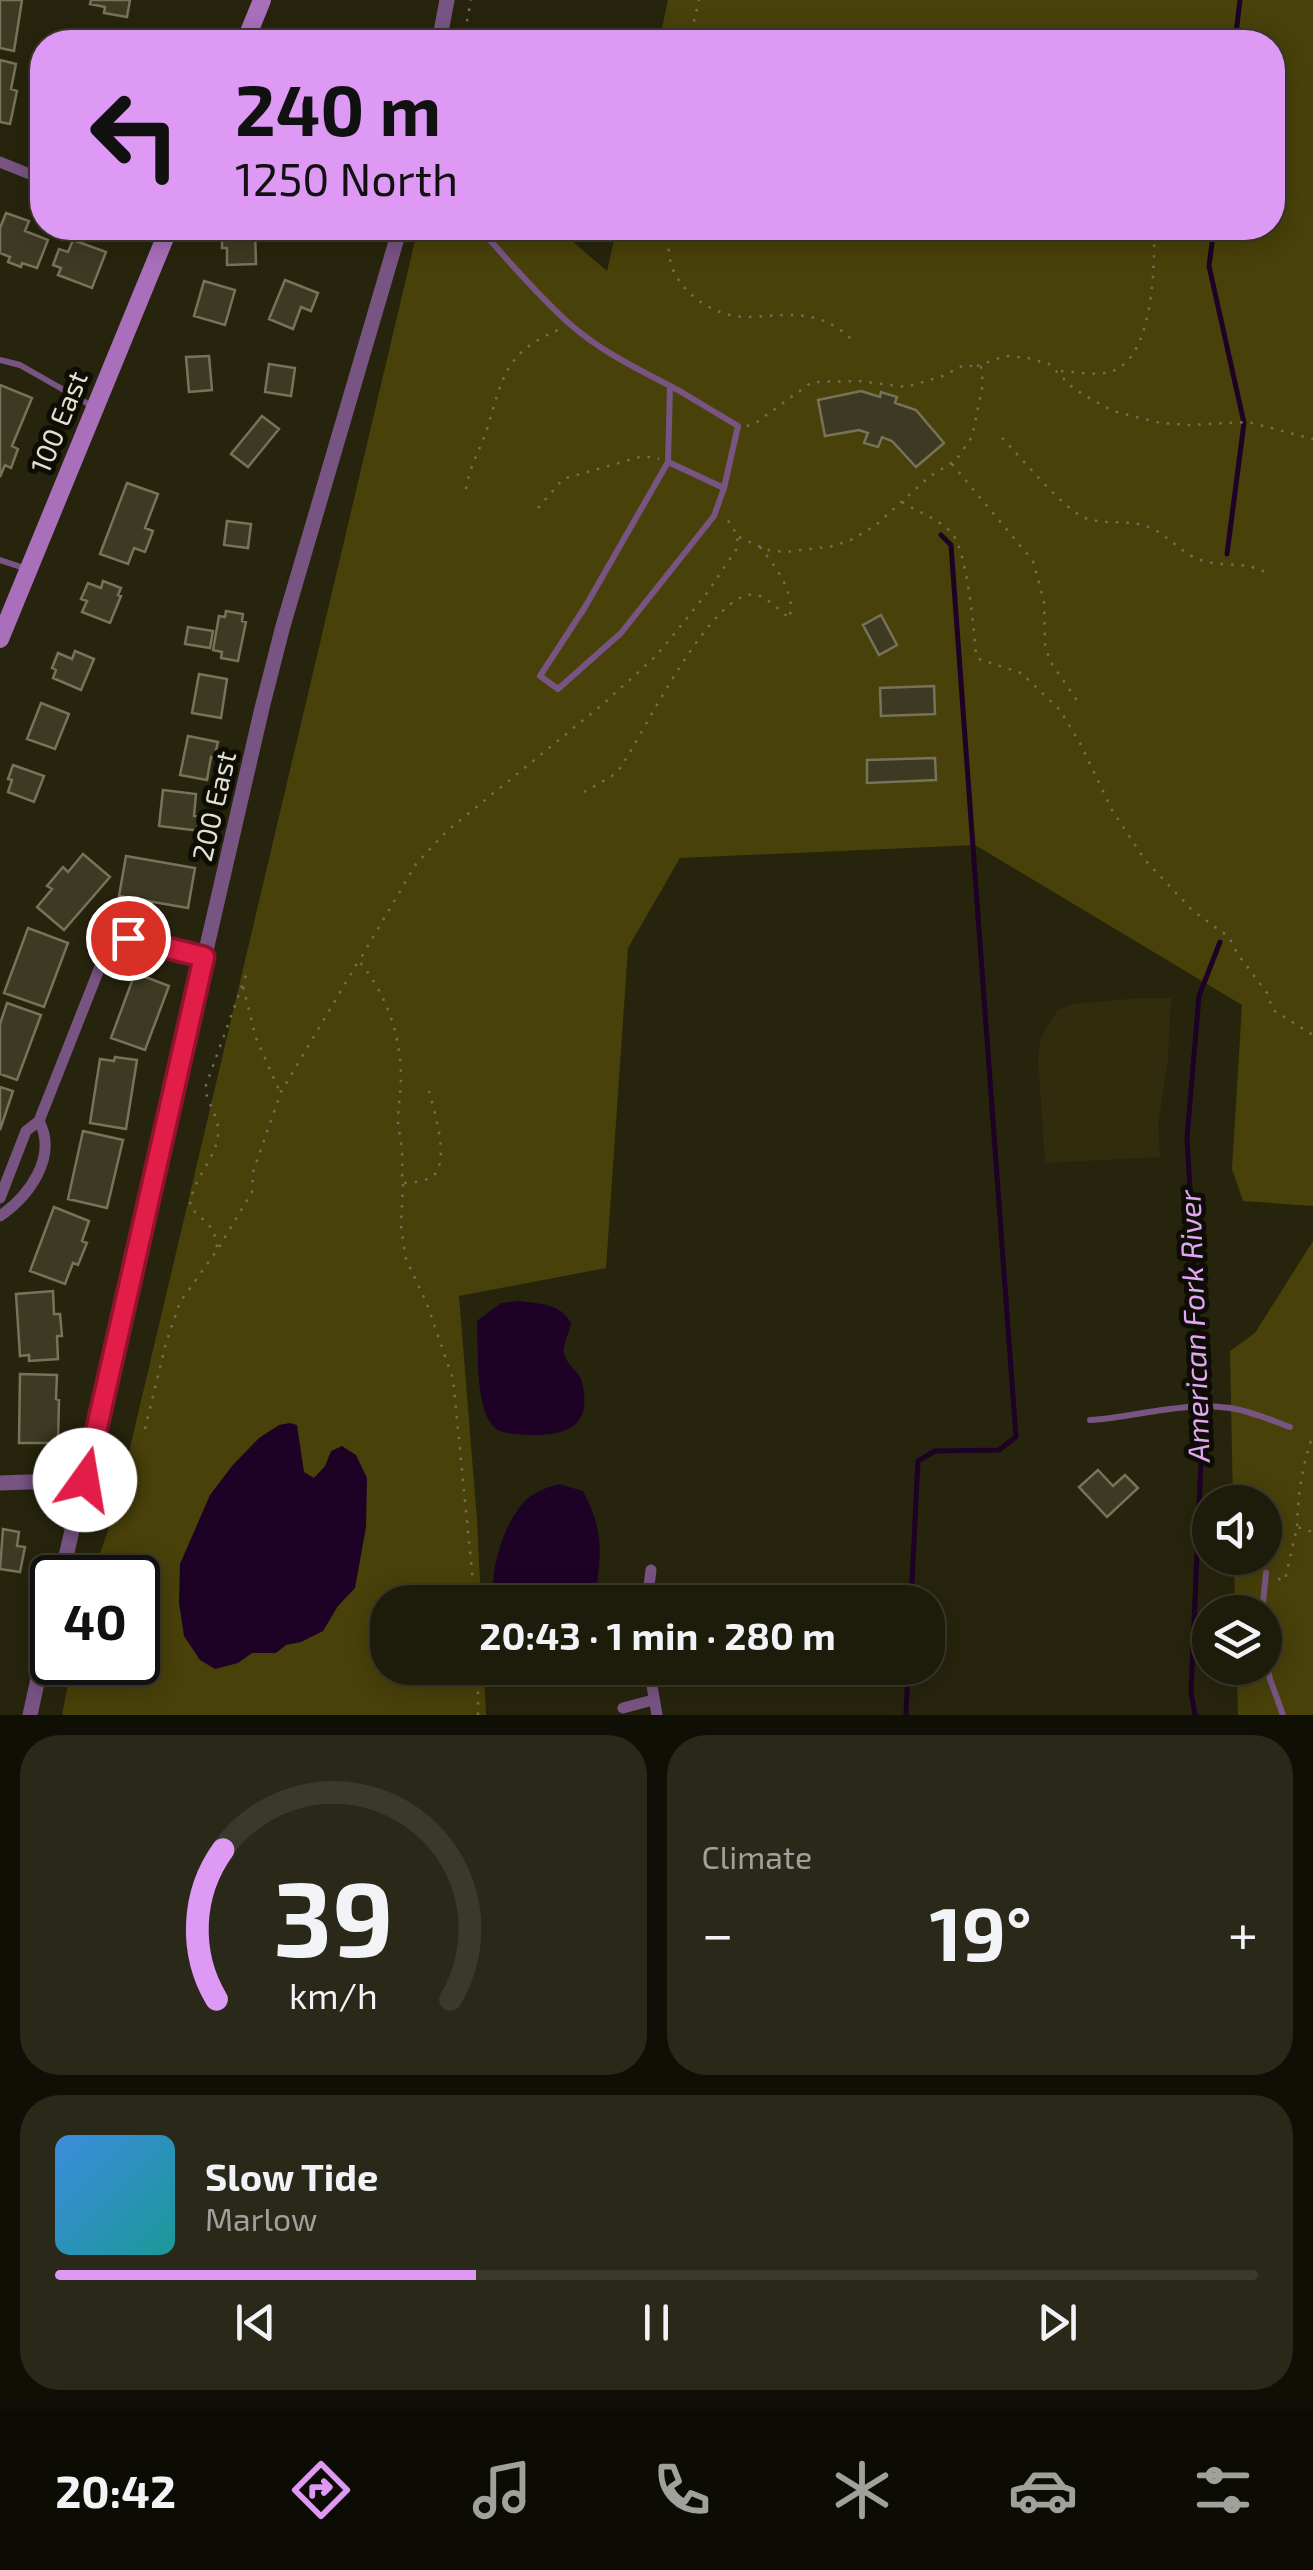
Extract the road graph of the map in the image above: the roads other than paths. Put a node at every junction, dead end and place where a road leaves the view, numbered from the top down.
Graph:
1 (262, 0) edge
2 (447, 0) edge
3 (250, 30) edge
4 (441, 30) edge
5 (0, 162) edge
6 (30, 175) edge
7 (161, 240) edge
8 (396, 240) edge
9 (491, 240) edge
10 (0, 360) edge
11 (670, 386) junction
12 (94, 407) junction
13 (668, 462) junction
14 (724, 488) junction
15 (0, 560) edge
16 (28, 570) junction
17 (0, 638) edge
18 (204, 957) junction
19 (39, 1121) junction
20 (0, 1198) edge
21 (0, 1216) edge
22 (1090, 1420) dead end
23 (1290, 1428) dead end
24 (85, 1480) junction
25 (0, 1483) edge
26 (67, 1555) edge
27 (651, 1570) dead end
28 (649, 1585) edge
29 (37, 1685) edge
30 (652, 1685) edge
31 (1272, 1685) edge
32 (653, 1700) junction
33 (623, 1708) dead end
34 (30, 1715) edge
35 (657, 1715) edge
36 (1283, 1715) edge

1 - 3 main road
2 - 4 street
5 - 6 street
7 - 12 main road, 100 East
8 - 18 street, 200 East
9 - 11 lane
10 - 12 lane
11 - 13 lane
11 - 14 lane
12 - 16 main road, 100 East
13 - 14 lane
13 - 14 lane
15 - 16 lane
16 - 17 main road, 100 East
18 - 19 street
18 - 24 street, 200 East
19 - 20 street
19 - 21 street
22 - 23 lane
24 - 25 street
24 - 26 street, 200 East
27 - 28 street
29 - 34 street
30 - 32 street
31 - 36 lane
32 - 33 street
32 - 35 street

